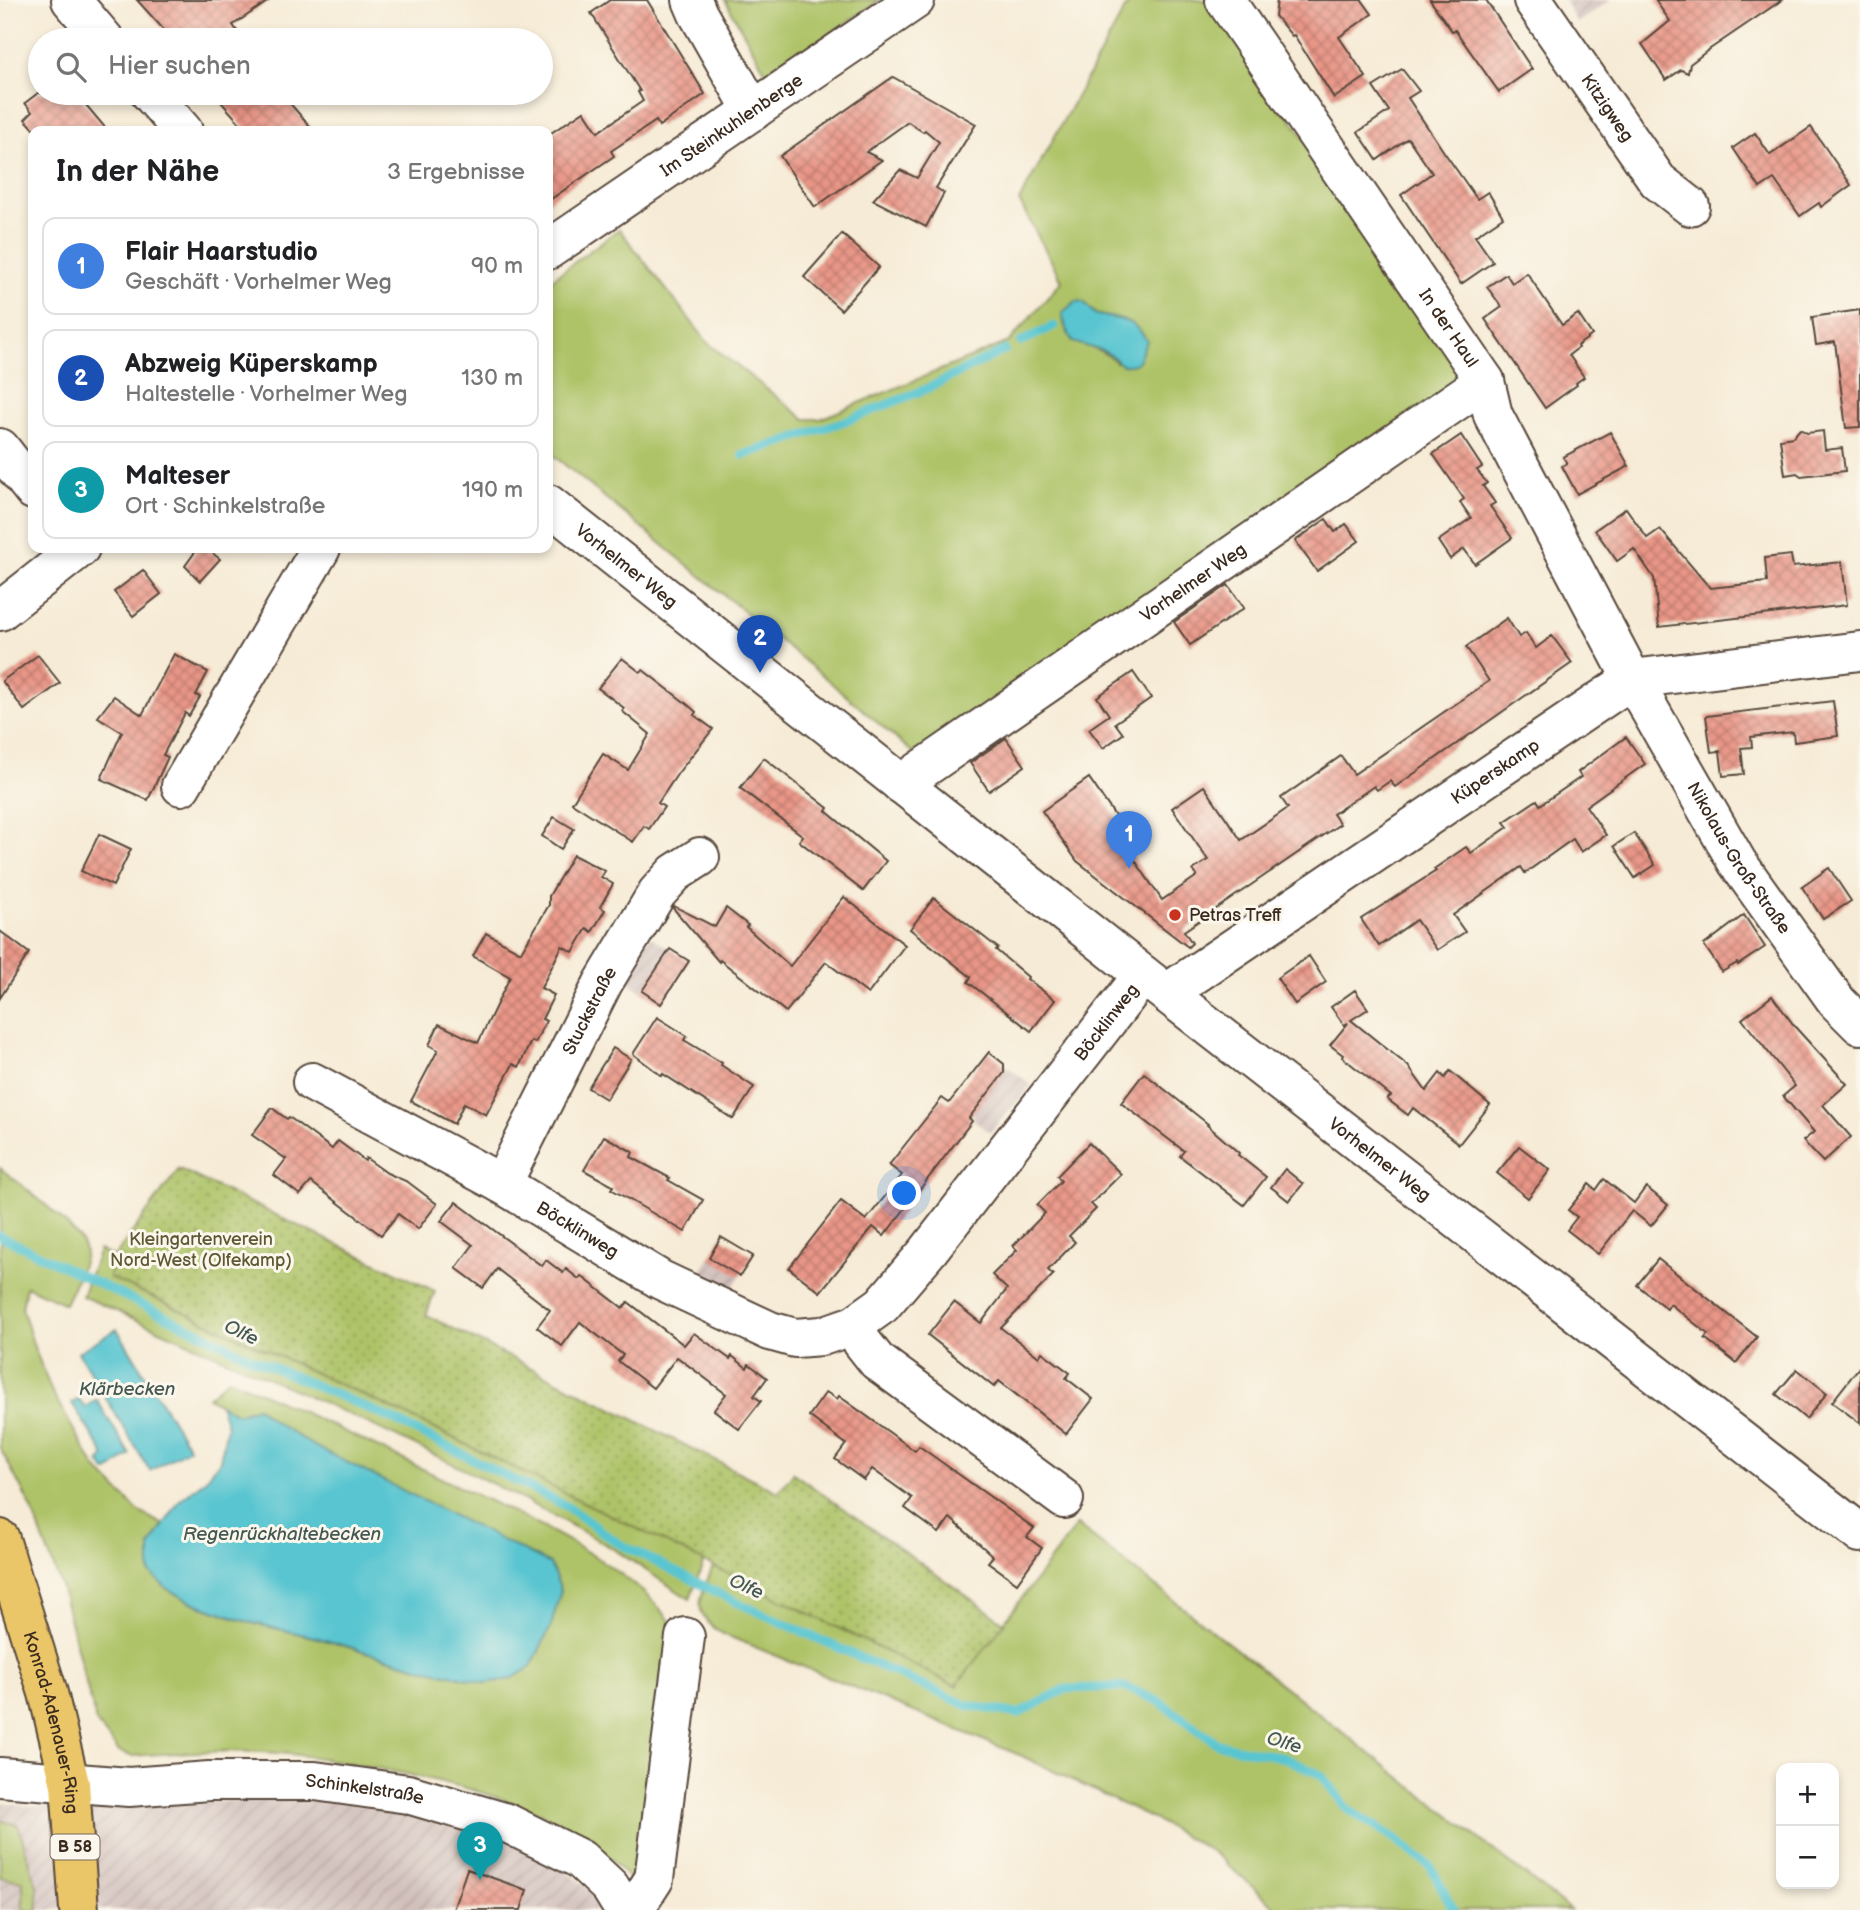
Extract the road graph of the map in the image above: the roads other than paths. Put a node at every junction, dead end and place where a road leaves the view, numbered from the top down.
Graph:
1 (71, 0) edge
2 (692, 0) edge
3 (915, 0) edge
4 (1225, 0) edge
5 (1533, 0) edge
6 (95, 28) edge
7 (160, 105) edge
8 (753, 111) junction
9 (179, 126) edge
10 (1690, 206) dead end
11 (553, 247) edge
12 (1485, 381) junction
13 (0, 448) edge
14 (28, 484) edge
15 (553, 508) edge
16 (73, 553) edge
17 (318, 553) edge
18 (0, 611) edge
19 (1860, 651) edge
20 (1632, 679) junction
21 (901, 784) junction
22 (181, 786) dead end
23 (700, 857) dead end
24 (1155, 984) junction
25 (1860, 1025) edge
26 (312, 1082) dead end
27 (502, 1184) junction
28 (854, 1325) junction
29 (1064, 1499) dead end
30 (1860, 1533) edge
31 (0, 1539) edge
32 (685, 1637) dead end
33 (0, 1777) edge
34 (70, 1784) junction
35 (79, 1910) edge
36 (624, 1910) edge
37 (634, 1910) edge

1 - 6 street
2 - 8 street
3 - 8 street, Im Steinkuhlenberge
4 - 12 street, In der Haul
5 - 10 street, Kitzigweg
7 - 9 street
8 - 11 street, Im Steinkuhlenberge
12 - 20 street, In der Haul
12 - 21 street, Vorhelmer Weg
13 - 14 street
15 - 21 street, Vorhelmer Weg
16 - 18 street
17 - 22 street
19 - 20 street, Küperskamp
20 - 24 street, Küperskamp
20 - 25 street, Nikolaus-Groß-Straße
21 - 24 street, Vorhelmer Weg
23 - 27 street, Stuckstraße
24 - 28 street, Böcklinweg
24 - 30 street, Vorhelmer Weg
26 - 27 street, Böcklinweg
27 - 28 street, Böcklinweg
28 - 29 street
31 - 34 main road, Konrad-Adenauer-Ring / B 58
32 - 37 street
33 - 34 street, Schinkelstraße
34 - 35 main road, Konrad-Adenauer-Ring / B 58
34 - 36 street, Schinkelstraße

